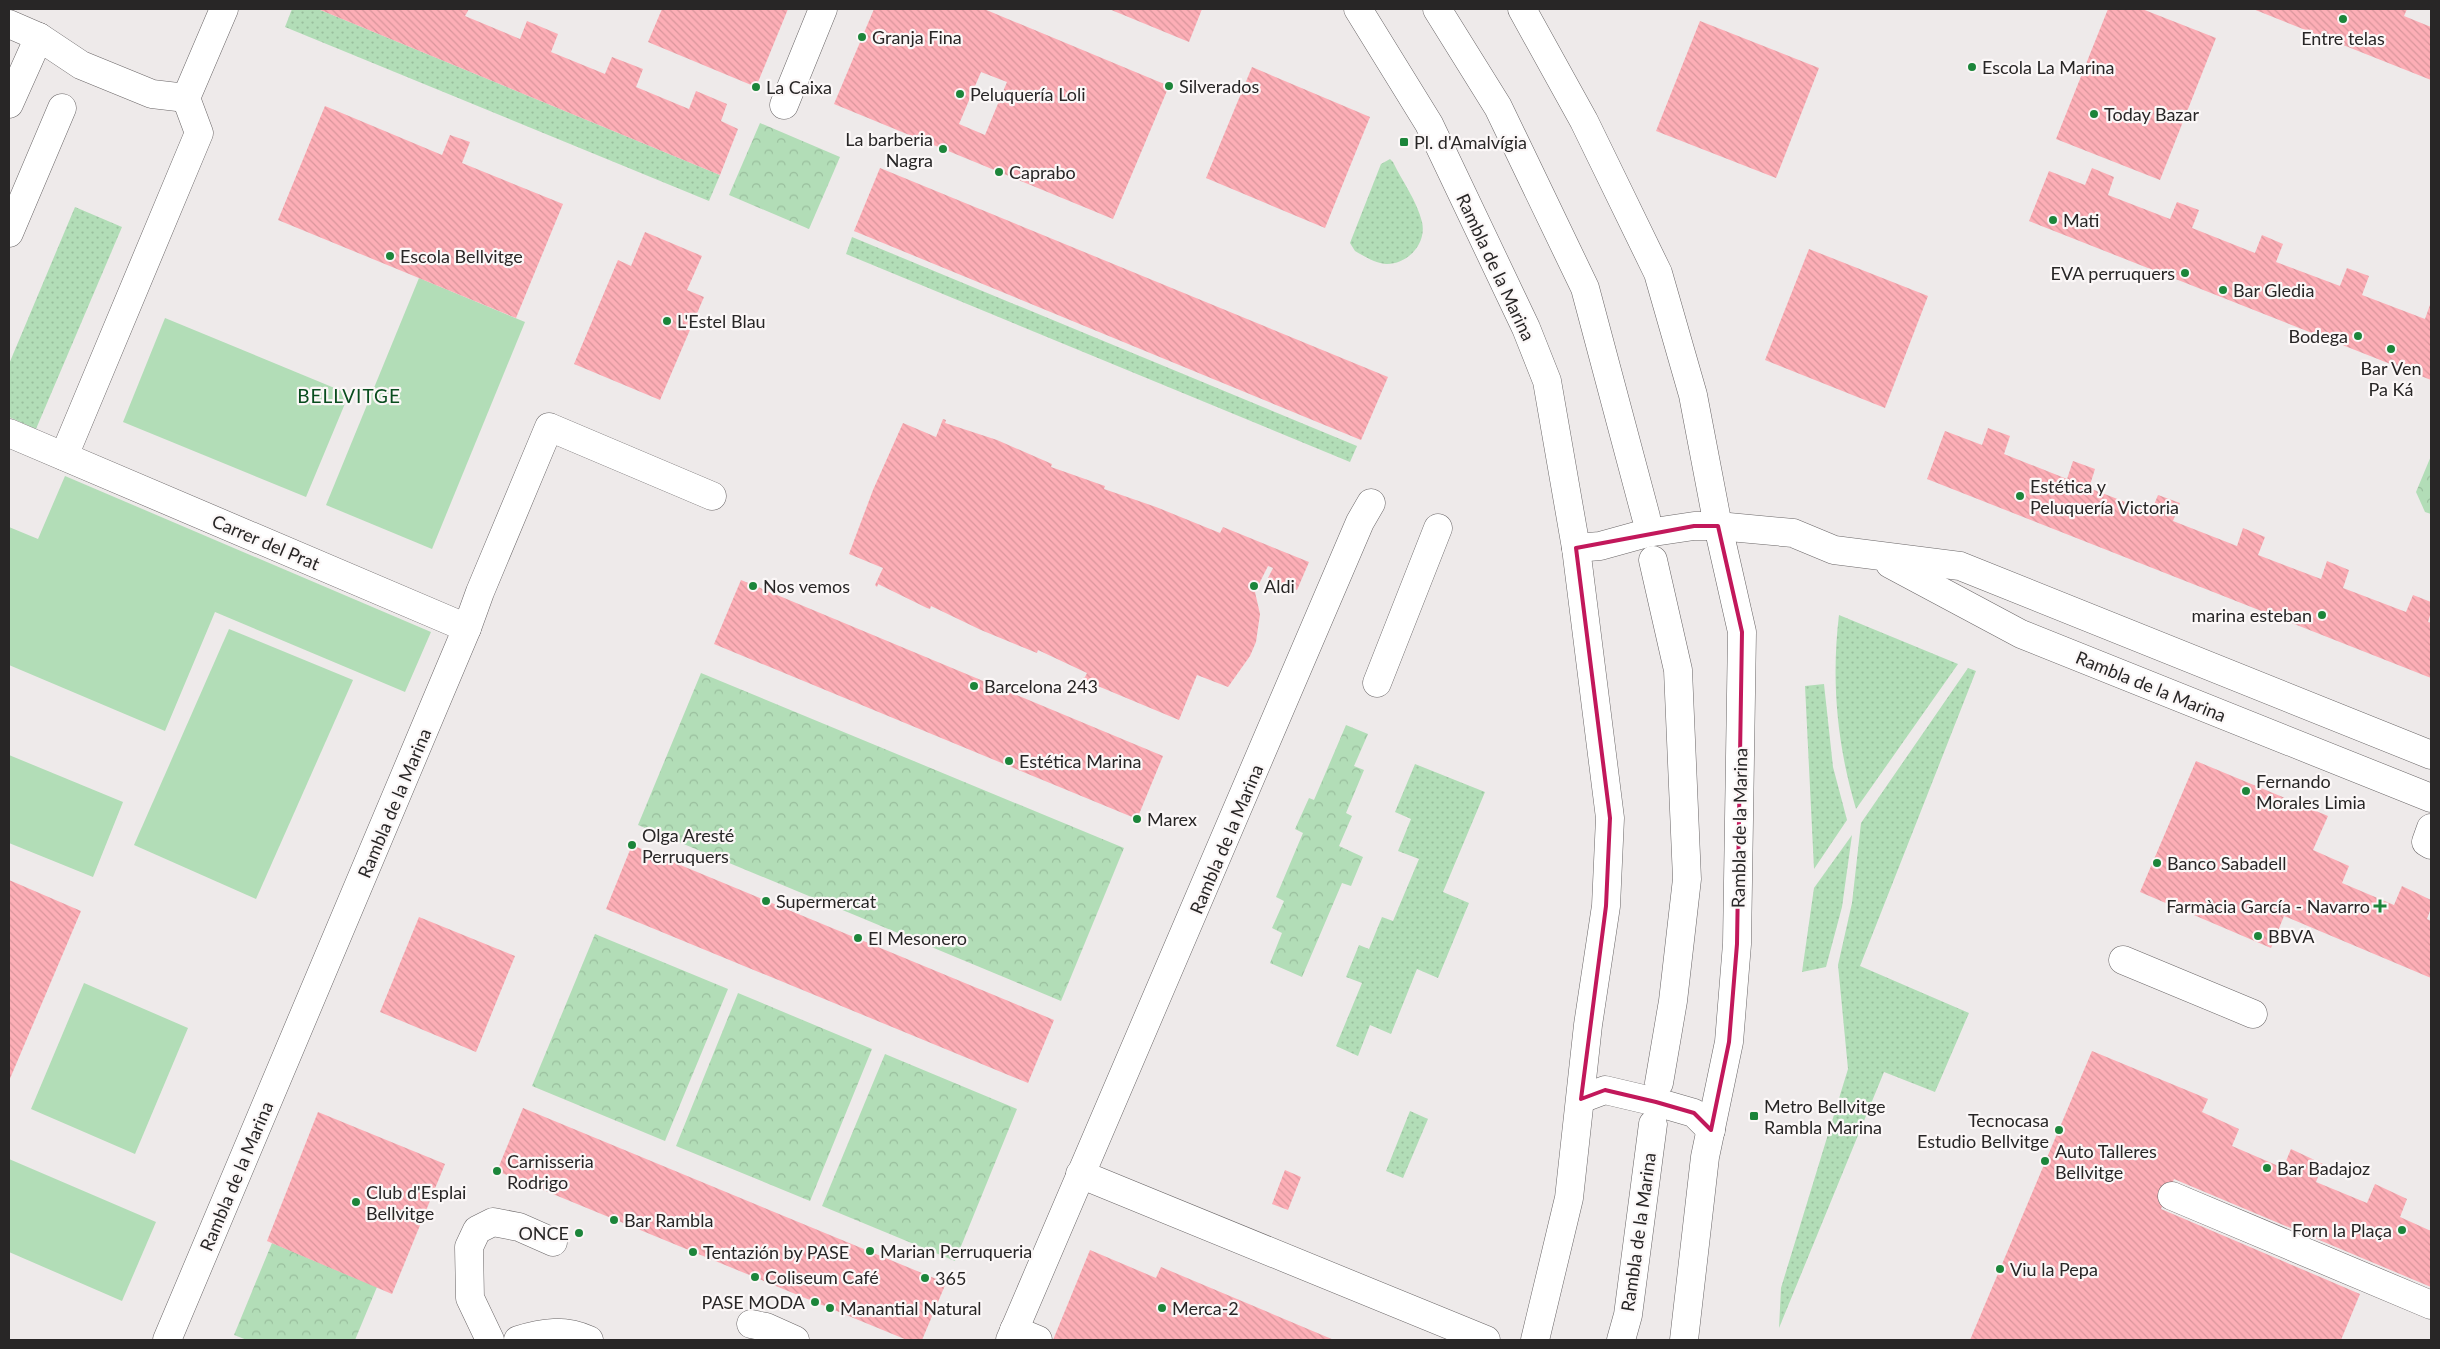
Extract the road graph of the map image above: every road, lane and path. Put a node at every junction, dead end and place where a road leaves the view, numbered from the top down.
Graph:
1 (224, 9) edge
2 (822, 9) edge
3 (1358, 9) edge
4 (1437, 9) edge
5 (1522, 9) edge
6 (9, 24) edge
7 (39, 37) junction
8 (186, 98) junction
9 (9, 104) edge
10 (784, 105) dead end
11 (62, 108) dead end
12 (9, 234) edge
13 (9, 433) edge
14 (64, 456) junction
15 (712, 496) dead end
16 (1371, 503) dead end
17 (1646, 517) dead end
18 (1718, 526) junction
19 (1438, 528) dead end
20 (1576, 548) junction
21 (1878, 557) junction
22 (1653, 560) dead end
23 (467, 628) junction
24 (1377, 683) dead end
25 (2431, 755) edge
26 (2431, 798) edge
27 (2431, 828) edge
28 (2431, 845) edge
29 (2123, 960) dead end
30 (2253, 1014) dead end
31 (1660, 1083) dead end
32 (1580, 1099) junction
33 (1653, 1124) dead end
34 (1711, 1130) junction
35 (1080, 1174) junction
36 (2172, 1196) dead end
37 (553, 1242) dead end
38 (2431, 1305) edge
39 (751, 1324) dead end
40 (1021, 1337) edge
41 (167, 1340) edge
42 (490, 1340) edge
43 (518, 1340) edge
44 (589, 1340) edge
45 (794, 1340) edge
46 (1486, 1340) edge
47 (1535, 1340) edge
48 (1621, 1340) edge
49 (1684, 1340) edge

1 - 8 street
2 - 10 street
3 - 20 street, Rambla de la Marina
4 - 17 street
5 - 18 street, Rambla de la Marina
6 - 7 street
7 - 8 street
7 - 9 street
8 - 14 street
11 - 12 street
13 - 14 street, Carrer del Prat
14 - 23 street, Carrer del Prat
15 - 23 street, Rambla de la Marina
16 - 35 street, Rambla de la Marina
18 - 20 street, Rambla de la Marina
18 - 21 street, Rambla de la Marina
18 - 34 street, Rambla de la Marina
19 - 24 street
20 - 32 street, Rambla de la Marina
21 - 25 street, Rambla de la Marina
21 - 26 street, Rambla de la Marina
22 - 31 street
23 - 41 street, Rambla de la Marina
27 - 28 street
29 - 30 street
32 - 34 street
32 - 47 street, Rambla de la Marina
33 - 48 street, Rambla de la Marina
34 - 49 street, Rambla de la Marina
35 - 40 street, Rambla de la Marina
35 - 46 street
36 - 38 street
37 - 42 street
39 - 45 street
43 - 44 street

